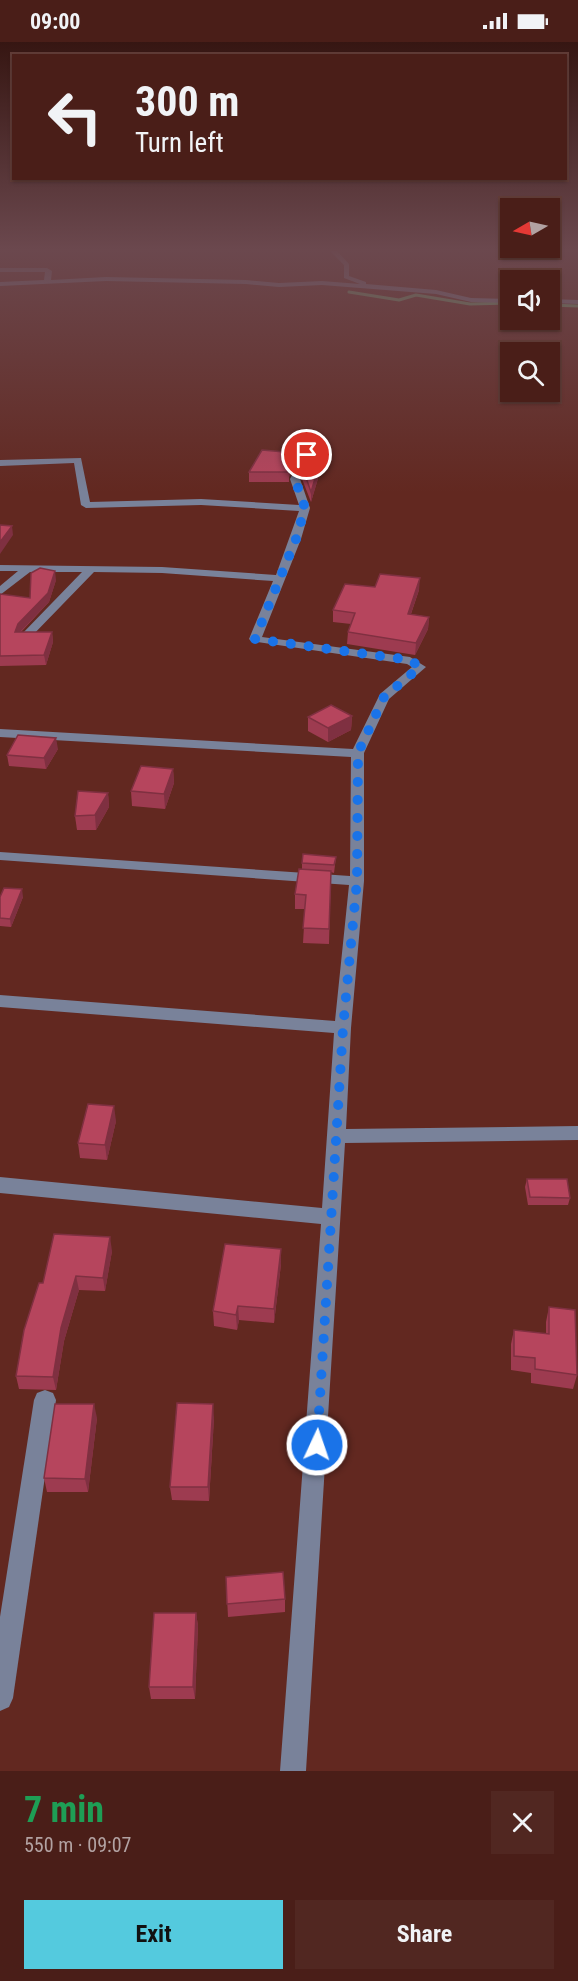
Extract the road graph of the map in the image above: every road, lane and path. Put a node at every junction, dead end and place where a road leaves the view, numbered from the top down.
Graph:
1 (307, 455) edge
2 (0, 463) edge
3 (305, 508) junction
4 (0, 568) edge
5 (27, 569) junction
6 (90, 570) junction
7 (279, 578) junction
8 (0, 592) edge
9 (25, 637) edge
10 (0, 733) edge
11 (358, 753) junction
12 (0, 856) edge
13 (357, 881) junction
14 (0, 1001) edge
15 (343, 1028) junction
16 (578, 1133) edge
17 (336, 1136) junction
18 (0, 1185) edge
19 (331, 1217) junction
20 (45, 1400) dead end
21 (0, 1698) edge
22 (293, 1771) edge

1 - 3 street
2 - 3 street
3 - 7 street
4 - 5 street
5 - 6 street
5 - 8 street
6 - 7 street
6 - 9 street
7 - 11 street
10 - 11 street
11 - 13 street
12 - 13 street
13 - 15 street
14 - 15 street
15 - 17 street
16 - 17 street
17 - 19 street
18 - 19 street
19 - 22 street
20 - 21 street

